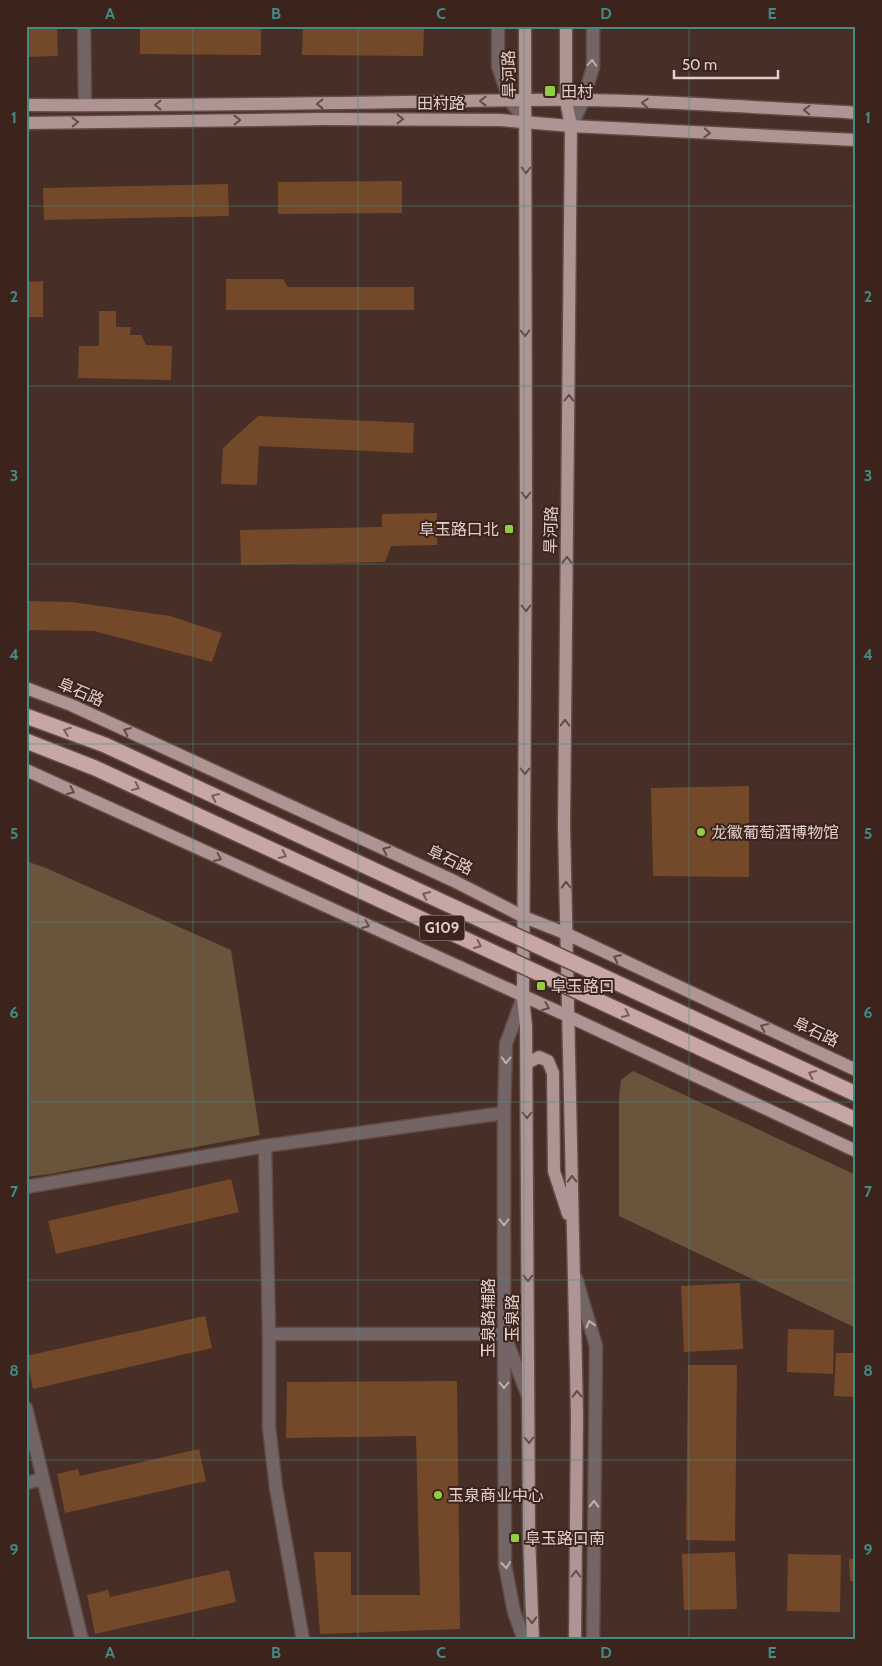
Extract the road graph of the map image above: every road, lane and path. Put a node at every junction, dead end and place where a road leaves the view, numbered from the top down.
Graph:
1 (84, 26) edge
2 (498, 26) edge
3 (525, 26) edge
4 (566, 26) edge
5 (593, 26) edge
6 (526, 100) junction
7 (510, 101) junction
8 (566, 101) junction
9 (583, 101) junction
10 (26, 105) edge
11 (85, 105) junction
12 (856, 113) edge
13 (526, 122) junction
14 (26, 123) edge
15 (571, 126) junction
16 (856, 140) edge
17 (26, 688) edge
18 (26, 716) edge
19 (26, 741) edge
20 (26, 770) edge
21 (524, 917) junction
22 (567, 934) junction
23 (523, 997) junction
24 (570, 1017) junction
25 (527, 1063) junction
26 (856, 1070) edge
27 (856, 1094) edge
28 (504, 1113) junction
29 (856, 1120) edge
30 (265, 1146) junction
31 (856, 1151) edge
32 (26, 1186) edge
33 (572, 1226) junction
34 (573, 1269) junction
35 (270, 1334) junction
36 (504, 1334) junction
37 (529, 1399) junction
38 (26, 1408) edge
39 (43, 1479) junction
40 (26, 1482) edge
41 (82, 1640) edge
42 (303, 1640) edge
43 (524, 1640) edge
44 (533, 1640) edge
45 (575, 1640) edge
46 (593, 1640) edge

1 - 11 street
2 - 7 street, 旱河路
3 - 6 main road, 旱河路
4 - 8 main road, 旱河路
9 -> 5 street, 旱河路
6 - 7 main road, 田村路
6 - 8 main road, 田村路
6 - 13 main road, 旱河路
7 -> 11 main road, 田村路
7 - 13 street, 旱河路
8 - 9 main road, 田村路
8 - 15 main road, 旱河路
12 -> 9 main road, 田村路
9 - 15 street, 旱河路
10 - 11 main road, 田村路
14 -> 13 main road, 田村路
13 - 15 main road, 田村路
13 -> 21 main road, 旱河路
15 -> 16 main road, 田村路
22 -> 15 main road, 旱河路
21 -> 17 main road, 阜石路
27 -> 18 highway, G109, bridge
19 -> 29 highway, G109, bridge
20 -> 23 main road
21 - 22 main road, 阜石路
21 - 23 main road, 旱河路
22 - 24 main road, 旱河路
26 -> 22 main road, 阜石路
23 -> 24 main road
23 - 25 main road, 玉泉路
23 -> 28 street, 玉泉路辅路
24 - 31 main road
33 -> 24 main road
25 - 33 main road
25 -> 37 main road, 玉泉路
28 - 30 street
28 -> 36 street, 玉泉路辅路
30 - 32 street
30 - 35 street
33 - 34 main road
45 -> 34 main road
46 -> 34 street
35 - 36 street
35 - 42 street
36 - 37 street
36 -> 43 street, 玉泉路辅路
37 -> 44 main road, 玉泉路
38 - 39 street
39 - 40 street
39 - 41 street

